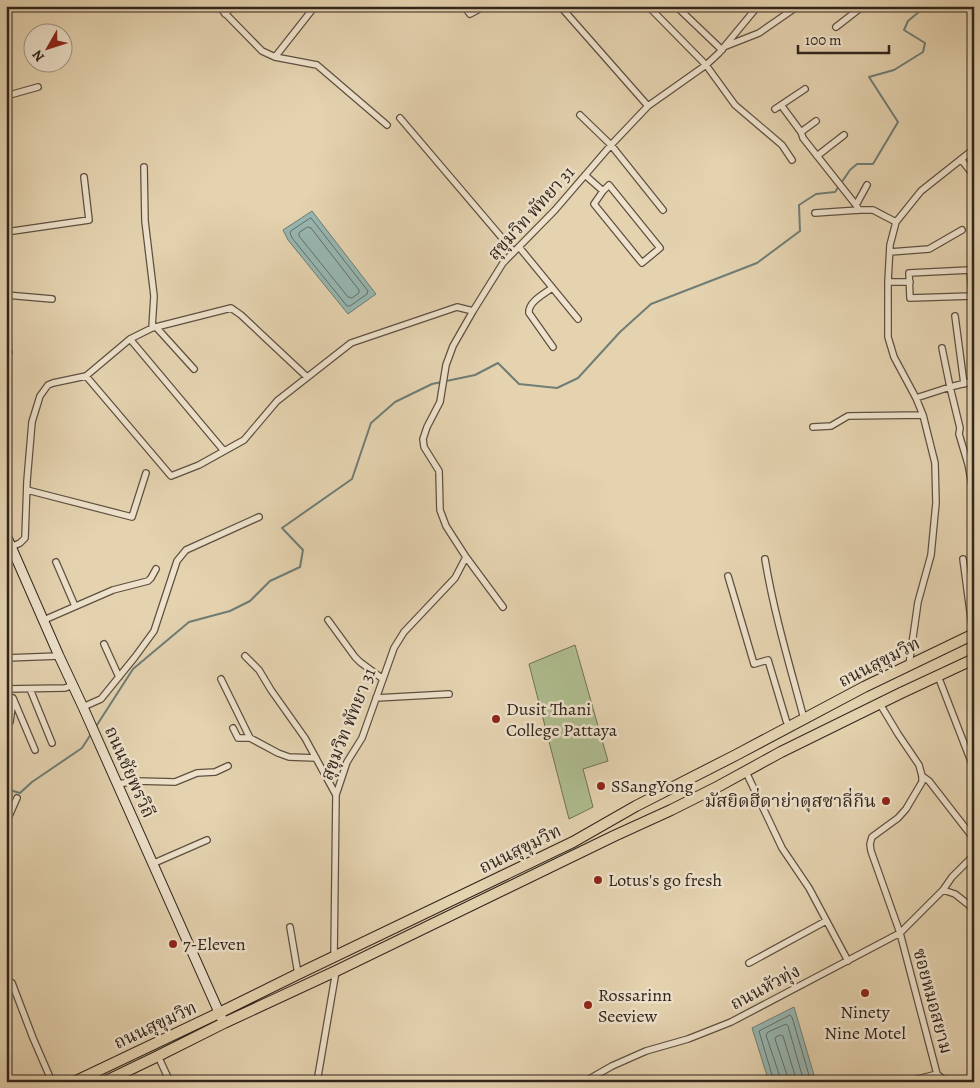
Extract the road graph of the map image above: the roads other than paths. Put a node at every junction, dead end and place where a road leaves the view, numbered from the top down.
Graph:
1 (218, 6) edge
2 (233, 6) edge
3 (464, 6) edge
4 (485, 6) edge
5 (560, 6) edge
6 (648, 6) edge
7 (676, 6) edge
8 (798, 6) edge
9 (863, 6) edge
10 (754, 8) edge
11 (312, 10) dead end
12 (226, 14) junction
13 (836, 27) dead end
14 (724, 48) junction
15 (275, 57) junction
16 (706, 65) junction
17 (38, 87) dead end
18 (805, 88) dead end
19 (6, 96) edge
20 (781, 105) junction
21 (648, 106) junction
22 (774, 109) dead end
23 (580, 115) dead end
24 (400, 118) dead end
25 (816, 121) dead end
26 (387, 125) dead end
27 (802, 132) junction
28 (844, 134) dead end
29 (611, 145) junction
30 (974, 149) edge
31 (818, 156) junction
32 (792, 160) dead end
33 (961, 160) junction
34 (144, 167) dead end
35 (585, 176) junction
36 (974, 176) edge
37 (84, 177) dead end
38 (867, 185) dead end
39 (603, 191) junction
40 (858, 207) junction
41 (663, 210) dead end
42 (815, 213) dead end
43 (896, 222) junction
44 (962, 230) dead end
45 (6, 232) edge
46 (516, 250) junction
47 (890, 252) junction
48 (888, 282) junction
49 (910, 282) junction
50 (552, 288) junction
51 (6, 296) edge
52 (52, 299) dead end
53 (474, 311) junction
54 (956, 316) dead end
55 (578, 319) dead end
56 (154, 327) junction
57 (130, 339) junction
58 (553, 347) dead end
59 (942, 348) dead end
60 (194, 370) dead end
61 (86, 376) junction
62 (307, 377) junction
63 (974, 381) edge
64 (964, 384) junction
65 (950, 387) junction
66 (916, 398) junction
67 (923, 415) junction
68 (813, 427) dead end
69 (224, 451) junction
70 (146, 473) dead end
71 (27, 490) junction
72 (974, 496) edge
73 (259, 517) dead end
74 (6, 535) edge
75 (12, 547) junction
76 (466, 557) junction
77 (765, 559) dead end
78 (963, 559) dead end
79 (56, 562) dead end
80 (156, 569) dead end
81 (728, 576) dead end
82 (75, 606) junction
83 (502, 607) dead end
84 (44, 620) junction
85 (328, 620) dead end
86 (973, 634) edge
87 (104, 644) dead end
88 (59, 656) junction
89 (245, 656) dead end
90 (6, 658) edge
91 (974, 659) edge
92 (909, 665) junction
93 (938, 676) junction
94 (119, 677) junction
95 (221, 679) dead end
96 (383, 679) junction
97 (73, 685) junction
98 (6, 689) edge
99 (14, 690) junction
100 (30, 690) junction
101 (449, 694) dead end
102 (13, 698) junction
103 (376, 698) junction
104 (880, 704) junction
105 (83, 707) junction
106 (804, 719) junction
107 (6, 724) edge
108 (789, 727) junction
109 (233, 728) dead end
110 (250, 738) junction
111 (52, 743) dead end
112 (35, 750) dead end
113 (316, 758) junction
114 (972, 764) dead end
115 (228, 766) dead end
116 (746, 772) junction
117 (922, 776) junction
118 (118, 784) junction
119 (677, 785) junction
120 (336, 795) junction
121 (17, 798) dead end
122 (684, 803) junction
123 (6, 823) edge
124 (974, 839) edge
125 (207, 840) dead end
126 (974, 855) edge
127 (152, 864) junction
128 (943, 890) junction
129 (974, 909) edge
130 (826, 921) junction
131 (290, 927) dead end
132 (900, 933) junction
133 (334, 957) junction
134 (848, 961) junction
135 (749, 963) dead end
136 (336, 970) junction
137 (298, 974) junction
138 (12, 983) dead end
139 (222, 1018) junction
140 (158, 1056) junction
141 (125, 1072) junction
142 (937, 1074) junction
143 (594, 1079) edge
144 (52, 1082) edge
145 (74, 1082) edge
146 (104, 1082) edge
147 (117, 1082) edge
148 (170, 1082) edge
149 (317, 1082) edge
150 (584, 1082) edge
151 (906, 1082) edge
152 (943, 1082) edge

1 - 12 street
2 - 12 street
3 - 4 street
5 - 21 street
6 - 16 street
7 - 14 street
8 - 14 street
9 - 13 street
10 - 14 street, สุขุมวิท พัทยา 31
11 - 15 street
12 - 15 street
14 - 16 street, สุขุมวิท พัทยา 31
15 - 26 street
16 - 21 street, สุขุมวิท พัทยา 31
16 - 32 street
17 - 19 street
18 - 20 street
20 - 22 street
20 - 27 street
21 - 29 street, สุขุมวิท พัทยา 31
23 - 29 street
24 - 46 street
25 - 27 street
27 - 31 street
28 - 31 street
29 - 35 street, สุขุมวิท พัทยา 31
29 - 41 street
30 - 33 street
31 - 40 street
33 - 36 street
33 - 43 street
34 - 56 street
35 - 39 street
35 - 46 street, สุขุมวิท พัทยา 31
37 - 45 street
38 - 40 street
39 - 39 street
40 - 42 street
40 - 43 street
43 - 47 street
44 - 47 street
46 - 50 street
46 - 53 street, สุขุมวิท พัทยา 31
47 - 48 street
48 - 49 street
48 - 66 street
49 - 49 street
50 - 55 street
50 - 58 street
51 - 52 street
53 - 62 street
53 - 76 street, สุขุมวิท พัทยา 31
54 - 64 street
56 - 57 street
56 - 60 street
56 - 62 street
57 - 61 street
57 - 69 street
59 - 65 street
61 - 69 street
61 - 71 street
62 - 69 street
63 - 64 street
64 - 65 street
65 - 66 street
65 - 72 street
66 - 67 street
67 - 68 street
67 - 92 street
70 - 71 street
71 - 75 street
73 - 94 street
74 - 75 main road, ถนนชัยพรวิถี
75 - 84 main road, ถนนชัยพรวิถี
76 - 83 street
76 - 96 street, สุขุมวิท พัทยา 31
77 - 106 street
78 - 86 street
79 - 82 street
80 - 82 street
81 - 108 street
82 - 84 street
84 - 88 main road, ถนนชัยพรวิถี
85 - 96 street
86 - 92 highway, ถนนสุขุมวิท
87 - 94 street
88 - 90 street
88 - 97 main road, ถนนชัยพรวิถี
89 - 113 street
91 - 93 highway, ถนนสุขุมวิท
92 - 106 highway, ถนนสุขุมวิท
93 - 104 highway, ถนนสุขุมวิท
93 - 114 street
94 - 105 street
95 - 110 street
96 - 103 street, สุขุมวิท พัทยา 31
97 - 100 street
97 - 105 main road, ถนนชัยพรวิถี
98 - 99 street
99 - 100 street
99 - 102 street
100 - 111 street
101 - 103 street
102 - 107 street
102 - 112 street
103 - 120 street, สุขุมวิท พัทยา 31
104 - 116 highway, ถนนสุขุมวิท
104 - 117 street
105 - 118 main road, ถนนชัยพรวิถี
106 - 108 highway, ถนนสุขุมวิท
108 - 119 highway, ถนนสุขุมวิท
109 - 110 street
110 - 113 street
113 - 120 street
115 - 118 street
116 - 122 highway, ถนนสุขุมวิท
116 - 130 street
117 - 124 street
117 - 132 street, ซอยหมอสยาม
118 - 127 main road, ถนนชัยพรวิถี
119 - 122 highway
119 - 133 highway, ถนนสุขุมวิท
120 - 133 street, สุขุมวิท พัทยา 31
121 - 123 street
122 - 136 highway, ถนนสุขุมวิท
125 - 127 street
126 - 128 street, ถนนหัวทุ่ง
127 - 139 main road, ถนนชัยพรวิถี
128 - 129 street
128 - 132 street, ถนนหัวทุ่ง
130 - 134 street
130 - 135 street
131 - 137 street
132 - 134 street, ถนนหัวทุ่ง
132 - 142 street, ซอยหมอสยาม
133 - 137 highway, ถนนสุขุมวิท
134 - 143 street, ถนนหัวทุ่ง
136 - 139 highway, ถนนสุขุมวิท
136 - 149 street
137 - 139 highway, ถนนสุขุมวิท
138 - 144 street
139 - 140 highway, ถนนสุขุมวิท
139 - 145 highway, ถนนสุขุมวิท
140 - 141 highway, ถนนสุขุมวิท
140 - 148 street
141 - 146 highway, ถนนสุขุมวิท
141 - 147 highway
142 - 151 street, ซอยหมอสยาม
142 - 152 street
143 - 150 street, ถนนหัวทุ่ง

